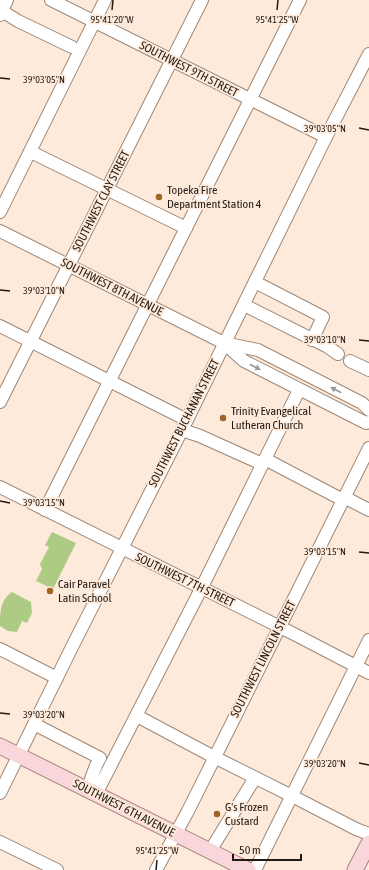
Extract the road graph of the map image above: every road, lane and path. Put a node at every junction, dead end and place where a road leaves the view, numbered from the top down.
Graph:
1 (7, 0) edge
2 (52, 0) edge
3 (105, 0) edge
4 (202, 0) edge
5 (300, 0) edge
6 (1, 13) edge
7 (94, 21) junction
8 (72, 47) dead end
9 (369, 54) edge
10 (172, 60) junction
11 (250, 99) junction
12 (326, 137) junction
13 (30, 152) junction
14 (107, 190) junction
15 (0, 212) edge
16 (186, 228) junction
17 (0, 232) edge
18 (68, 266) junction
19 (255, 282) junction
20 (147, 305) junction
21 (244, 305) junction
22 (0, 326) edge
23 (312, 340) junction
24 (31, 341) junction
25 (224, 344) junction
26 (338, 354) dead end
27 (350, 361) dead end
28 (369, 370) edge
29 (109, 381) junction
30 (299, 390) junction
31 (0, 402) edge
32 (369, 410) edge
33 (369, 422) edge
34 (184, 425) junction
35 (369, 448) edge
36 (264, 462) junction
37 (0, 487) edge
38 (344, 499) junction
39 (45, 510) junction
40 (369, 510) edge
41 (121, 549) junction
42 (201, 588) junction
43 (279, 627) junction
44 (369, 640) edge
45 (0, 649) edge
46 (355, 666) junction
47 (369, 673) edge
48 (56, 678) junction
49 (137, 716) junction
50 (34, 724) junction
51 (0, 746) edge
52 (19, 756) junction
53 (214, 757) junction
54 (255, 778) junction
55 (92, 792) junction
56 (0, 793) edge
57 (292, 796) junction
58 (176, 834) junction
59 (369, 834) edge
60 (0, 842) edge
61 (369, 843) edge
62 (210, 851) junction
63 (57, 870) edge
64 (156, 870) edge
65 (248, 870) edge
66 (255, 870) edge
67 (356, 870) edge

1 - 6 street
2 - 7 street, SOUTHWEST 9TH STREET
3 - 7 street
4 - 10 street, SOUTHWEST CLAY STREET
5 - 11 street
6 - 8 street
7 - 10 street, SOUTHWEST 9TH STREET
7 - 13 street
9 - 12 street, SOUTHWEST BUCHANAN STREET
10 - 11 street, SOUTHWEST 9TH STREET
10 - 14 street, SOUTHWEST CLAY STREET
11 - 12 street, SOUTHWEST 9TH STREET
11 - 16 street
12 - 19 street, SOUTHWEST BUCHANAN STREET
13 - 14 street
13 - 15 street
14 - 16 street
14 - 18 street, SOUTHWEST CLAY STREET
16 - 20 street
17 - 18 street, SOUTHWEST 8TH AVENUE
18 - 20 street, SOUTHWEST 8TH AVENUE
18 - 24 street, SOUTHWEST CLAY STREET
19 - 21 street, SOUTHWEST BUCHANAN STREET
19 - 23 street
20 - 25 street, SOUTHWEST 8TH AVENUE
20 - 29 street
21 - 23 street
21 - 25 street, SOUTHWEST BUCHANAN STREET
22 - 24 street
23 - 26 street
24 - 29 street
24 - 31 street, SOUTHWEST CLAY STREET
25 -> 30 street, SOUTHWEST 8TH AVENUE
32 -> 25 street, SOUTHWEST 8TH AVENUE
25 - 34 street, SOUTHWEST BUCHANAN STREET
27 - 28 street
29 - 34 street
29 - 39 street
30 - 33 street, SOUTHWEST 8TH AVENUE
30 - 36 street
34 - 36 street
34 - 41 street, SOUTHWEST BUCHANAN STREET
35 - 38 street, SOUTHWEST LINCOLN STREET
36 - 38 street
36 - 42 street
37 - 39 street, SOUTHWEST 7TH STREET
38 - 40 street
38 - 43 street, SOUTHWEST LINCOLN STREET
39 - 41 street, SOUTHWEST 7TH STREET
41 - 42 street, SOUTHWEST 7TH STREET
41 - 48 street, SOUTHWEST BUCHANAN STREET
42 - 43 street, SOUTHWEST 7TH STREET
42 - 49 street
43 - 46 street, SOUTHWEST 7TH STREET
43 - 53 street, SOUTHWEST LINCOLN STREET
44 - 46 street
45 - 48 street
46 - 47 street, SOUTHWEST 7TH STREET
46 - 57 street
48 - 50 street, SOUTHWEST BUCHANAN STREET
49 - 53 street
49 - 55 street
50 - 52 street, SOUTHWEST BUCHANAN STREET
50 - 55 street
51 - 52 main road, SOUTHWEST 6TH AVENUE
52 - 55 main road, SOUTHWEST 6TH AVENUE
52 - 56 street, SOUTHWEST BUCHANAN STREET
53 - 54 street
53 - 58 street, SOUTHWEST LINCOLN STREET
54 - 57 street
54 - 62 street
55 - 58 main road, SOUTHWEST 6TH AVENUE
57 - 59 street
57 - 66 street
58 - 62 main road, SOUTHWEST 6TH AVENUE
58 - 64 street, SOUTHWEST LINCOLN STREET
60 - 63 street
61 - 67 main road
62 - 65 main road, SOUTHWEST 6TH AVENUE

